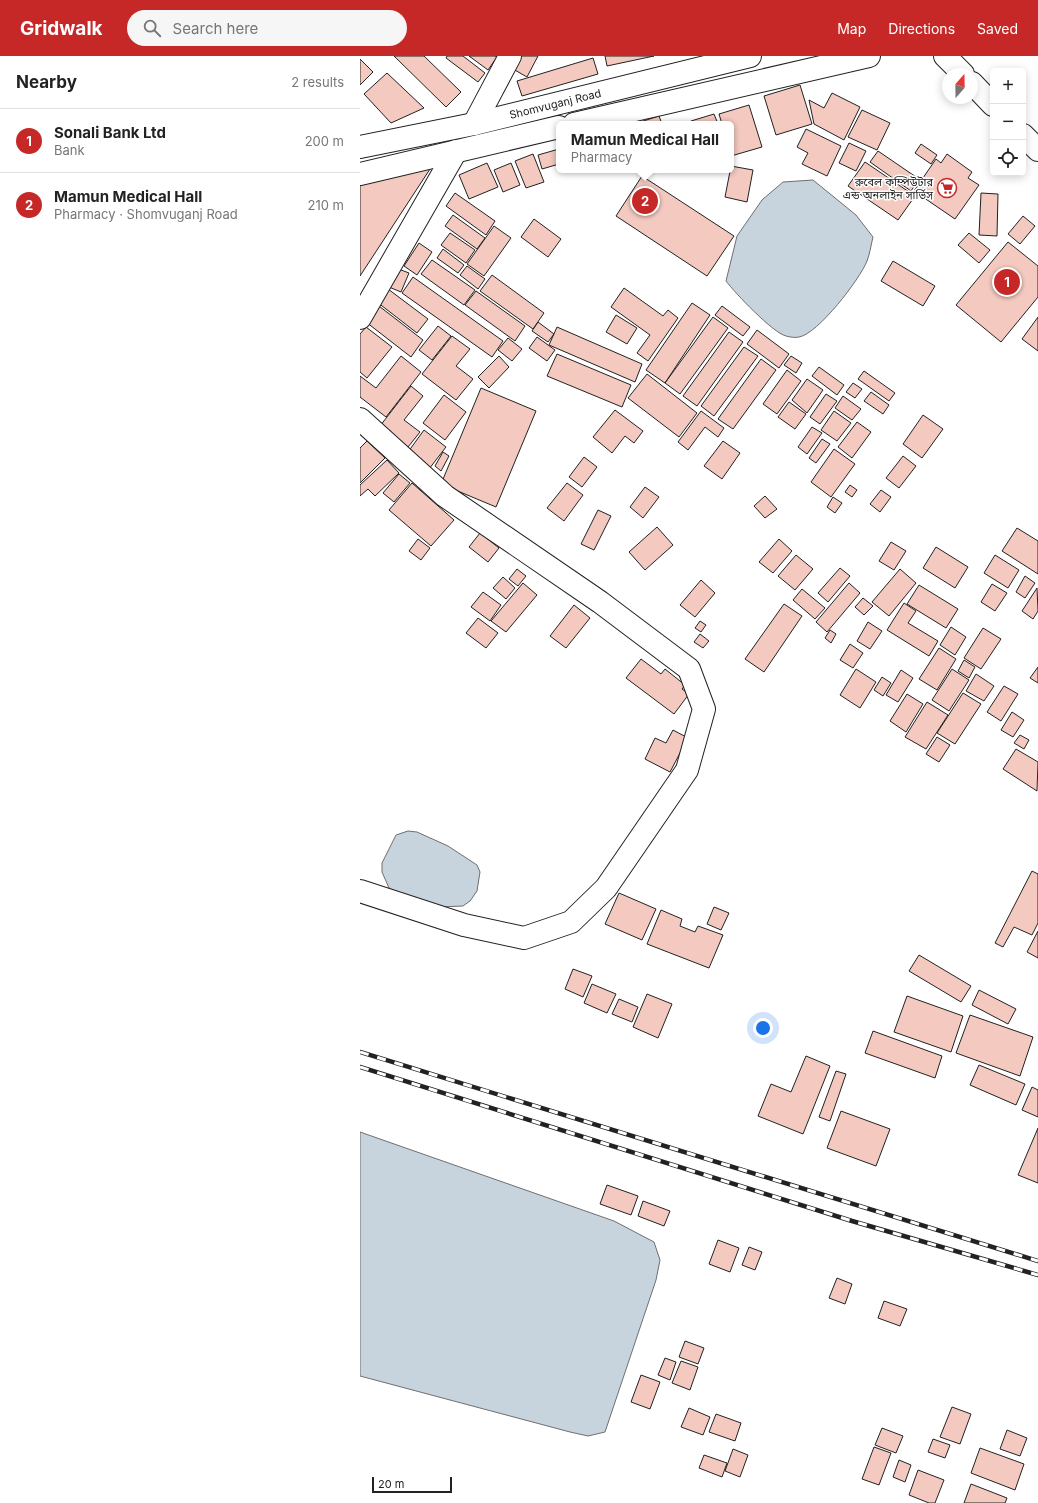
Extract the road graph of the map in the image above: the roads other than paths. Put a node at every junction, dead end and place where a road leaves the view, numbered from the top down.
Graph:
1 (510, 56) edge
2 (750, 56) edge
3 (869, 56) edge
4 (945, 56) edge
5 (957, 68) edge
6 (978, 89) edge
7 (992, 104) edge
8 (587, 121) edge
9 (474, 124) junction
10 (556, 129) edge
11 (1026, 138) edge
12 (360, 147) edge
13 (1038, 150) edge
14 (456, 151) junction
15 (360, 174) edge
16 (360, 318) edge
17 (360, 419) edge
18 (360, 891) edge

1 - 9 street
2 - 9 street, Shomvuganj Road
3 - 8 street
4 - 5 street
6 - 7 street
9 - 12 street, Shomvuganj Road
10 - 14 street, Shomvuganj Road
11 - 13 street
14 - 15 street, Shomvuganj Road
14 - 16 street
17 - 18 street

